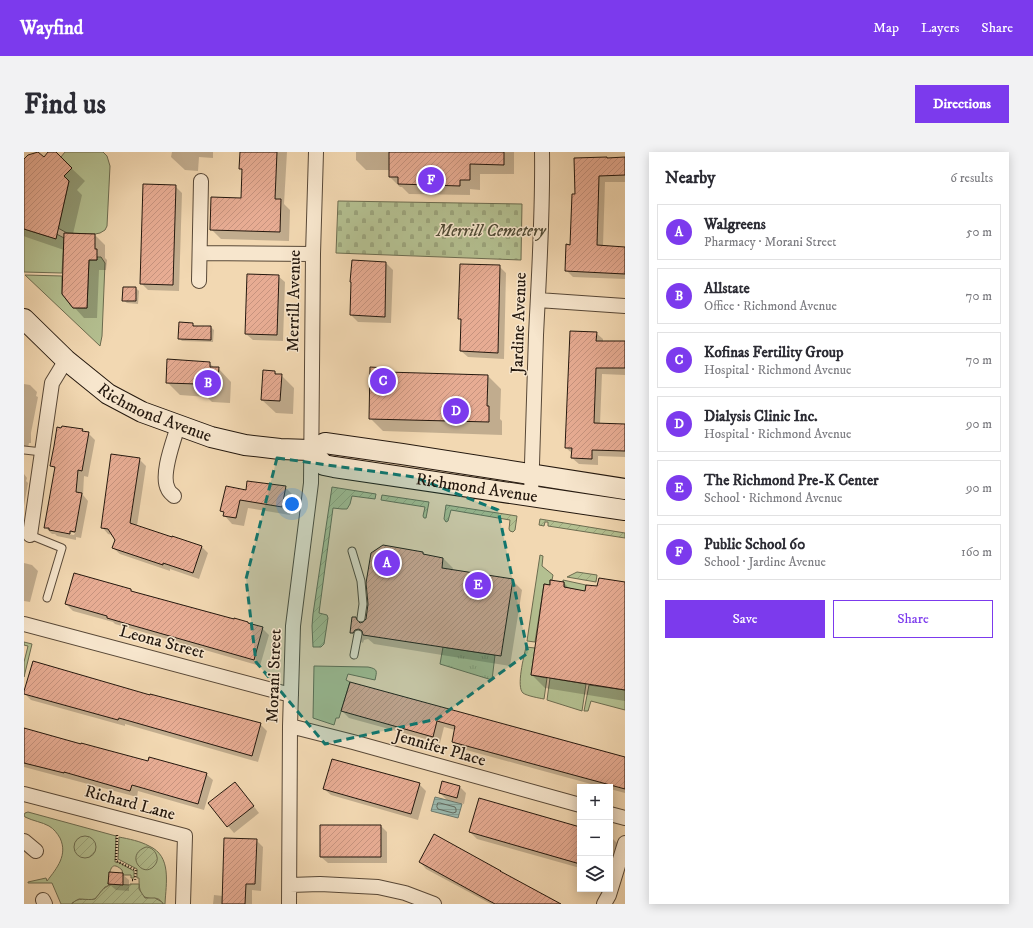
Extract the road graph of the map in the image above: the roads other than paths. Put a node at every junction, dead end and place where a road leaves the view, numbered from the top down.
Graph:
1 (316, 152) edge
2 (542, 152) edge
3 (201, 181) dead end
4 (200, 253) junction
5 (313, 254) junction
6 (199, 281) dead end
7 (538, 300) junction
8 (625, 306) edge
9 (24, 319) edge
10 (66, 360) junction
11 (178, 426) junction
12 (24, 450) edge
13 (310, 450) junction
14 (42, 452) junction
15 (532, 474) junction
16 (625, 489) edge
17 (174, 496) dead end
18 (530, 496) junction
19 (625, 510) edge
20 (30, 535) joint
21 (352, 552) dead end
22 (47, 598) dead end
23 (361, 618) dead end
24 (24, 624) edge
25 (358, 634) dead end
26 (354, 655) dead end
27 (291, 695) junction
28 (290, 726) junction
29 (24, 794) edge
30 (577, 804) edge
31 (613, 815) edge
32 (625, 818) edge
33 (24, 841) edge
34 (625, 843) edge
35 (36, 851) dead end
36 (290, 885) junction
37 (183, 904) edge
38 (289, 904) edge
39 (434, 904) edge
40 (604, 904) edge

1 - 5 street, Merrill Avenue
2 - 7 street, Jardine Avenue
3 - 4 street
4 - 5 street
4 - 6 street
5 - 13 street, Merrill Avenue
7 - 8 street
7 - 15 street, Jardine Avenue
9 - 10 main road, Richmond Avenue
10 - 11 main road, Richmond Avenue
10 - 14 street
11 - 13 main road, Richmond Avenue
11 - 17 street
12 - 14 lane
13 - 15 main road, Richmond Avenue
13 - 18 main road, Richmond Avenue
13 - 27 street, Morani Street
14 - 20 street
15 - 16 main road, Richmond Avenue
15 - 18 street, Jardine Avenue
18 - 19 main road, Richmond Avenue
20 - 22 lane
21 - 23 lane
24 - 27 street, Leona Street
25 - 26 lane
27 - 28 street, Morani Street
28 - 30 street, Jennifer Place
28 - 36 street, Morani Street
29 - 37 street, Richard Lane
31 - 32 street
33 - 35 street
34 - 40 street
36 - 38 street, Morani Street
36 - 39 street

